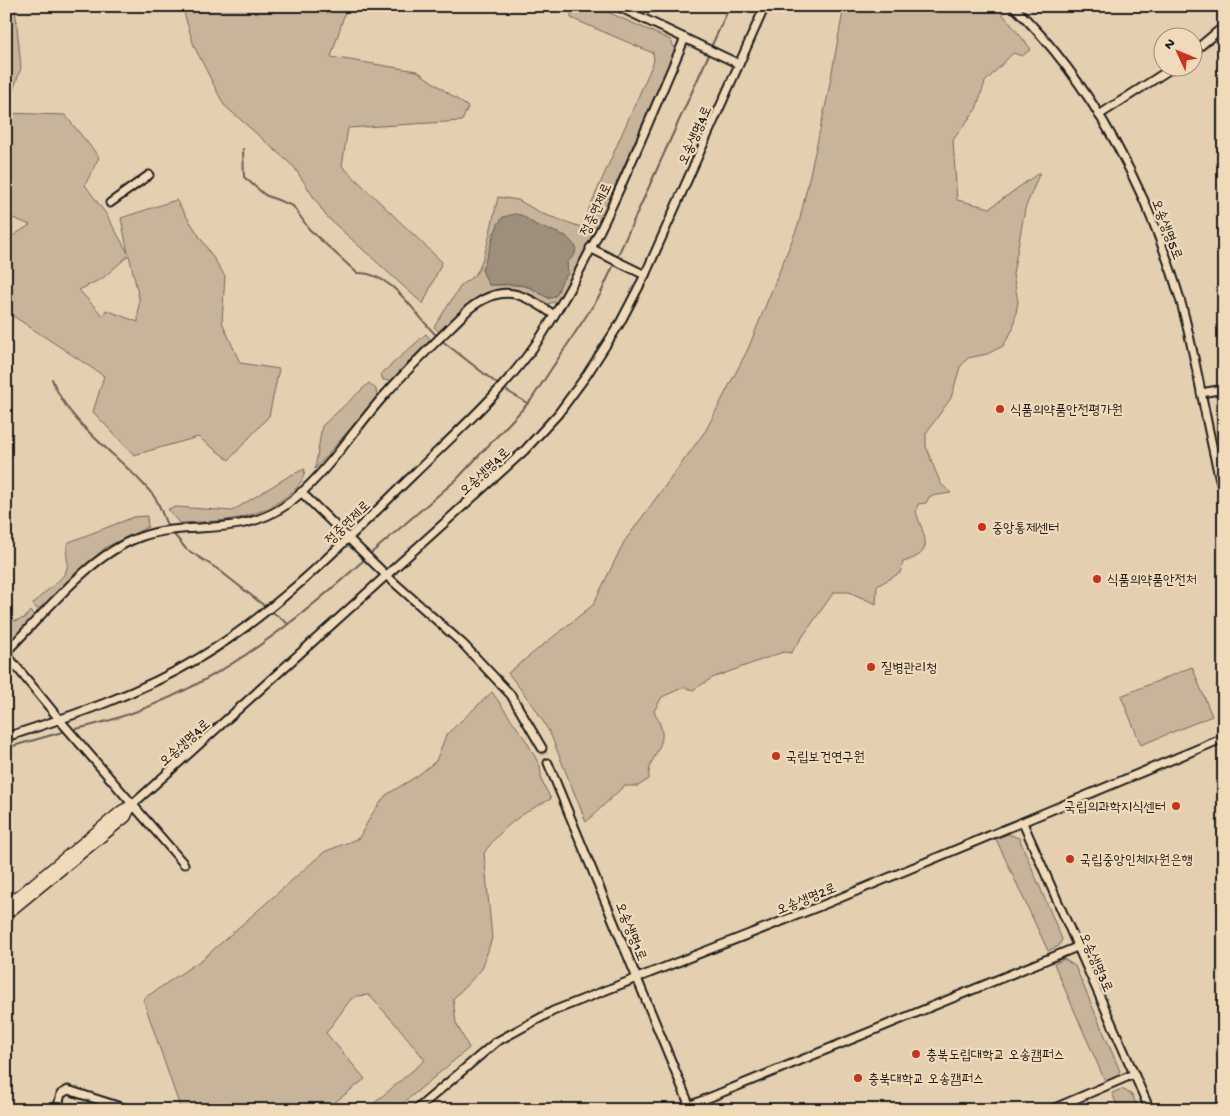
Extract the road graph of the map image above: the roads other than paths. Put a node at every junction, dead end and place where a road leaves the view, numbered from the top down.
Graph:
1 (617, 6) edge
2 (765, 6) edge
3 (1013, 6) edge
4 (1224, 26) edge
5 (688, 40) junction
6 (1202, 44) edge
7 (739, 64) junction
8 (1156, 78) edge
9 (1099, 115) junction
10 (149, 174) dead end
11 (110, 203) dead end
12 (592, 249) junction
13 (642, 274) junction
14 (554, 315) junction
15 (1224, 389) edge
16 (1201, 393) junction
17 (301, 492) junction
18 (1224, 495) edge
19 (351, 540) junction
20 (388, 577) junction
21 (6, 653) edge
22 (62, 723) junction
23 (6, 737) edge
24 (1224, 738) edge
25 (542, 748) tunnel mouth
26 (548, 763) tunnel mouth
27 (132, 805) junction
28 (1023, 823) junction
29 (184, 864) dead end
30 (6, 906) edge
31 (6, 915) edge
32 (1077, 946) junction
33 (637, 978) junction
34 (1134, 1074) junction
35 (1224, 1106) edge
36 (691, 1108) edge
37 (418, 1109) edge
38 (57, 1110) edge
39 (130, 1110) edge
40 (679, 1110) edge
41 (1050, 1110) edge
42 (1150, 1110) edge
43 (1215, 1110) edge

1 - 5 street
2 - 7 street, 오송생명4로
3 - 9 street, 오송생명5로
4 - 6 street
5 - 7 street
5 - 12 street, 정중연제로
7 - 13 street, 오송생명4로
8 - 9 street
9 - 16 street, 오송생명5로
10 - 11 street
12 - 13 street
12 - 14 street, 정중연제로
13 - 20 street, 오송생명4로
14 - 17 street
14 - 19 street, 정중연제로
15 - 16 street
16 - 18 street, 오송생명5로
17 - 19 street
17 - 21 street
19 - 20 street
19 - 22 street, 정중연제로
20 - 25 street
20 - 27 street, 오송생명4로
21 - 22 street
22 - 23 street
22 - 27 street
24 - 28 street, 오송생명2로
26 - 33 street, 오송생명1로
27 - 29 street
27 - 30 main road
27 - 31 main road
28 - 32 street, 오송생명3로
28 - 33 street, 오송생명2로
32 - 34 street, 오송생명3로
32 - 36 street
33 - 36 street, 오송생명1로
33 - 37 street, 오송생명2로
34 - 41 street
34 - 42 street, 오송생명3로
35 - 43 street
36 - 40 street
38 - 39 street

